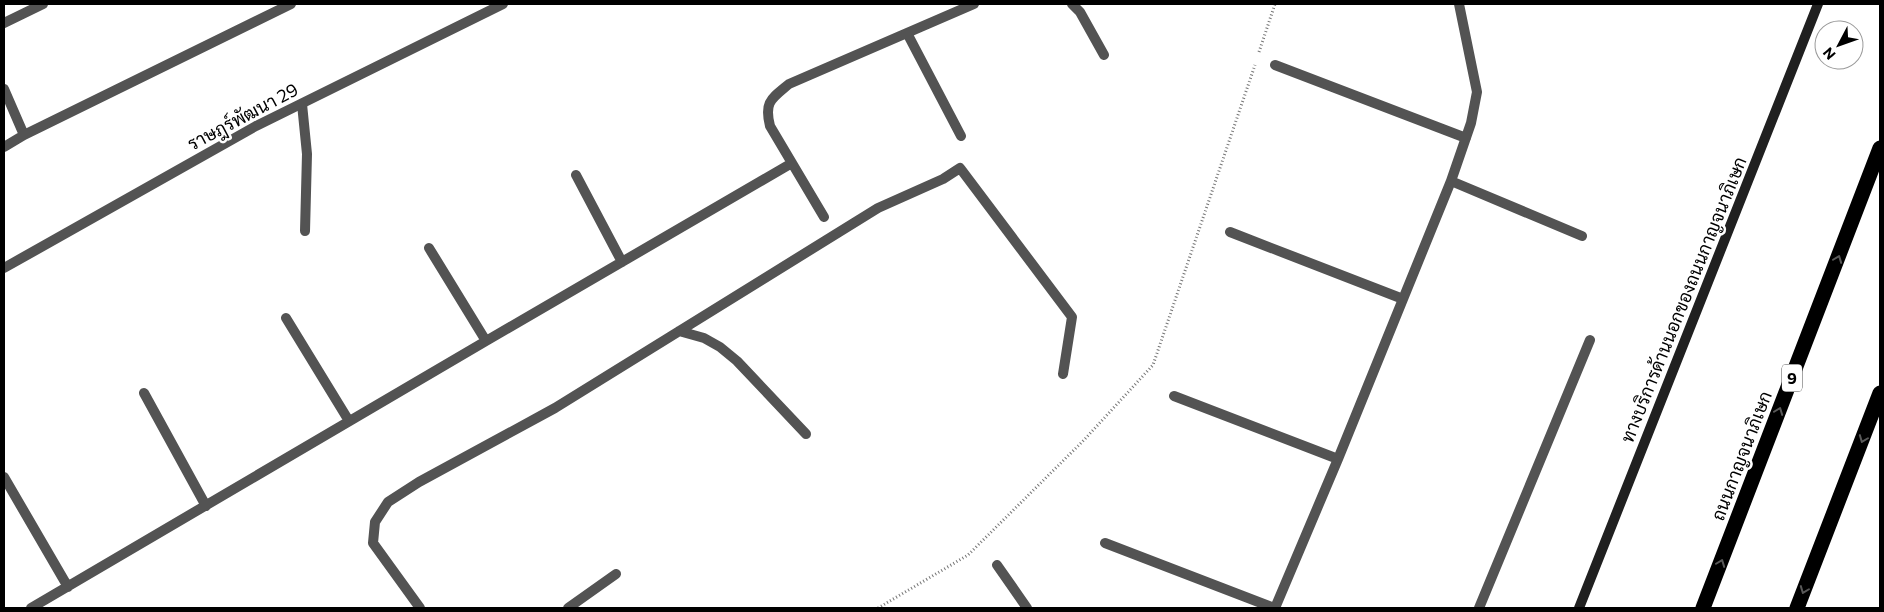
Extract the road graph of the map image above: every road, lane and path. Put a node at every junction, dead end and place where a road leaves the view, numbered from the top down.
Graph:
1 (43, 4) edge
2 (291, 4) edge
3 (503, 4) edge
4 (974, 4) edge
5 (1072, 4) edge
6 (1275, 4) edge
7 (1459, 4) edge
8 (1818, 4) edge
9 (4, 23) edge
10 (907, 33) junction
11 (1104, 55) dead end
12 (1275, 64) dead end
13 (4, 89) edge
14 (302, 104) junction
15 (24, 135) junction
16 (961, 136) dead end
17 (1466, 138) junction
18 (4, 147) edge
19 (1880, 148) edge
20 (792, 164) junction
21 (576, 175) dead end
22 (1451, 181) junction
23 (824, 217) dead end
24 (305, 231) dead end
25 (1230, 232) dead end
26 (1582, 236) dead end
27 (429, 248) dead end
28 (622, 262) junction
29 (4, 268) edge
30 (1403, 299) junction
31 (286, 318) dead end
32 (680, 331) junction
33 (1590, 340) dead end
34 (486, 341) junction
35 (1063, 374) dead end
36 (144, 393) dead end
37 (1880, 393) edge
38 (1174, 396) dead end
39 (349, 421) junction
40 (806, 434) dead end
41 (1338, 459) junction
42 (4, 478) edge
43 (206, 506) junction
44 (1105, 543) dead end
45 (997, 564) dead end
46 (616, 574) dead end
47 (68, 587) junction
48 (30, 608) edge
49 (420, 608) edge
50 (568, 608) edge
51 (878, 608) edge
52 (1027, 608) edge
53 (1275, 608) edge
54 (1479, 608) edge
55 (1580, 608) edge
56 (1703, 608) edge
57 (1798, 608) edge

1 - 9 street
2 - 15 street
3 - 14 street, ราษฎร์พัฒนา 29
4 - 10 street
5 - 11 street
6 - 51 path
7 - 17 street
8 - 55 main road, ทางบริการด้านนอกของถนนกาญจนาภิเษก
10 - 16 street
10 - 20 street
12 - 17 street
13 - 15 street
14 - 24 street
14 - 29 street, ราษฎร์พัฒนา 29
15 - 18 street
17 - 22 street
56 -> 19 highway, ถนนกาญจนาภิเษก / 9
20 - 23 street
20 - 28 street
21 - 28 street
22 - 26 street
22 - 30 street
25 - 30 street
27 - 34 street
28 - 34 street
30 - 41 street
31 - 39 street
32 - 35 street
32 - 40 street
32 - 49 street
33 - 54 street
34 - 39 street
36 - 43 street
37 -> 57 highway
38 - 41 street
39 - 43 street
41 - 53 street
42 - 47 street
43 - 47 street
44 - 53 street
45 - 52 street
46 - 50 street
47 - 48 street

